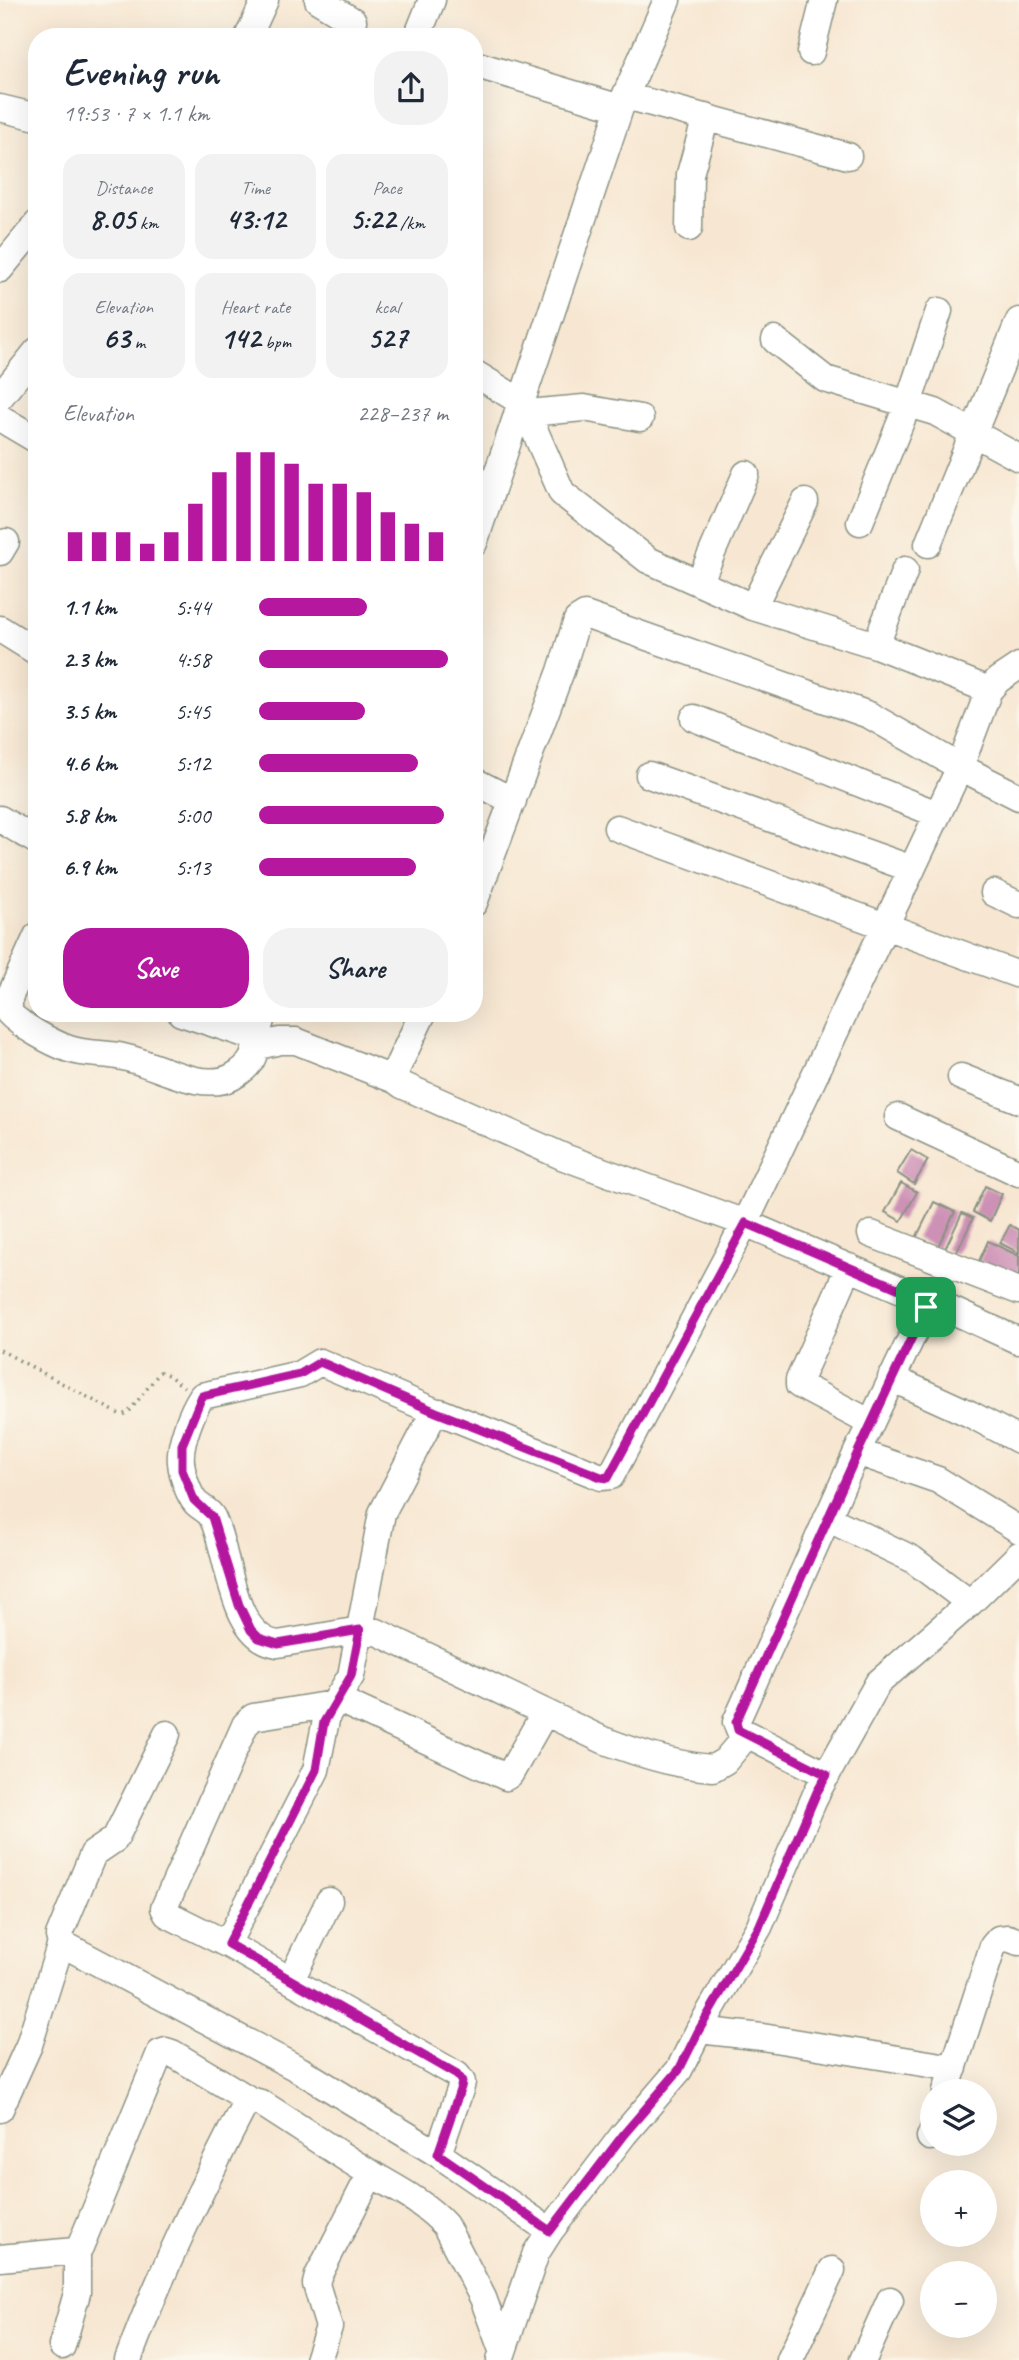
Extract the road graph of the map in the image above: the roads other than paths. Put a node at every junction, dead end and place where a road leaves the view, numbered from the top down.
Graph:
1 (265, 0) edge
2 (318, 0) edge
3 (432, 0) edge
4 (667, 0) edge
5 (824, 0) edge
6 (353, 21) dead end
7 (252, 28) edge
8 (421, 28) edge
9 (811, 52) dead end
10 (483, 66) edge
11 (623, 102) junction
12 (0, 108) edge
13 (28, 115) edge
14 (706, 117) junction
15 (848, 156) dead end
16 (689, 228) dead end
17 (28, 235) edge
18 (0, 269) edge
19 (939, 311) dead end
20 (1019, 321) edge
21 (775, 340) dead end
22 (28, 362) edge
23 (483, 380) edge
24 (0, 397) edge
25 (908, 404) junction
26 (522, 410) junction
27 (0, 418) edge
28 (640, 418) dead end
29 (974, 433) junction
30 (28, 435) edge
31 (1019, 458) edge
32 (746, 474) dead end
33 (483, 494) edge
34 (805, 502) dead end
35 (860, 522) dead end
36 (928, 544) dead end
37 (905, 570) dead end
38 (699, 583) junction
39 (753, 607) junction
40 (0, 629) edge
41 (876, 645) junction
42 (28, 646) edge
43 (1019, 666) edge
44 (989, 690) junction
45 (694, 718) dead end
46 (960, 767) junction
47 (649, 775) dead end
48 (483, 786) edge
49 (1019, 797) edge
50 (513, 801) junction
51 (937, 814) junction
52 (0, 819) edge
53 (617, 828) dead end
54 (28, 836) edge
55 (912, 869) junction
56 (483, 879) edge
57 (994, 893) dead end
58 (1019, 905) edge
59 (887, 925) junction
60 (28, 956) edge
61 (1019, 975) edge
62 (5, 1011) edge
63 (216, 1022) edge
64 (419, 1022) edge
65 (259, 1033) edge
66 (961, 1077) dead end
67 (396, 1080) junction
68 (1019, 1100) edge
69 (898, 1117) dead end
70 (1019, 1172) edge
71 (746, 1223) junction
72 (871, 1234) dead end
73 (849, 1267) junction
74 (1019, 1291) edge
75 (932, 1303) junction
76 (1019, 1341) edge
77 (891, 1378) junction
78 (436, 1412) junction
79 (871, 1423) junction
80 (1019, 1440) edge
81 (858, 1452) junction
82 (827, 1518) junction
83 (1019, 1530) edge
84 (1019, 1555) edge
85 (970, 1603) junction
86 (360, 1630) junction
87 (335, 1702) junction
88 (545, 1712) junction
89 (167, 1734) dead end
90 (747, 1735) junction
91 (827, 1775) junction
92 (329, 1900) dead end
93 (1019, 1942) edge
94 (61, 1943) junction
95 (228, 1944) junction
96 (291, 1980) junction
97 (699, 2030) junction
98 (950, 2079) edge
99 (250, 2100) junction
100 (0, 2109) edge
101 (438, 2154) junction
102 (371, 2174) junction
103 (550, 2231) junction
104 (77, 2249) junction
105 (0, 2258) edge
106 (832, 2270) dead end
107 (890, 2300) dead end
108 (62, 2346) dead end
109 (501, 2355) edge
110 (128, 2360) edge
111 (318, 2360) edge
112 (790, 2360) edge
113 (863, 2360) edge

1 - 7 street
2 - 6 street
3 - 8 street
4 - 11 street
5 - 9 street
10 - 11 street
11 - 14 street
11 - 26 street
12 - 13 street
14 - 15 street
14 - 16 street
17 - 18 street
19 - 25 street
20 - 29 street
21 - 25 street
22 - 24 street
23 - 26 street
25 - 29 street
25 - 35 street
26 - 28 street
26 - 33 street
26 - 38 street
27 - 30 street
29 - 31 street
29 - 36 street
32 - 38 street
34 - 39 street
37 - 41 street
38 - 39 street
39 - 41 street
40 - 42 street
41 - 44 street
43 - 44 street
44 - 46 street
45 - 51 street
46 - 49 street
46 - 50 street
46 - 51 street
47 - 55 street
48 - 50 street
50 - 56 street
51 - 55 street
52 - 54 street
53 - 59 street
55 - 59 street
57 - 58 street
59 - 61 street
59 - 71 street
60 - 62 street
62 - 65 street
63 - 65 street
64 - 67 street
65 - 67 street
66 - 68 street
67 - 71 street
69 - 70 street
71 - 73 street
71 - 78 street
72 - 74 street
73 - 75 street
73 - 79 street
75 - 76 street
75 - 77 street
77 - 79 street
77 - 80 street
78 - 86 street
78 - 86 street
79 - 81 street
81 - 82 street
81 - 83 street
82 - 85 street
82 - 90 street
84 - 85 street
85 - 91 street
86 - 87 street
86 - 88 street
87 - 88 street
87 - 95 street
87 - 95 street
88 - 90 street
89 - 94 street
90 - 91 street
91 - 97 street
92 - 96 street
93 - 98 street
94 - 100 street
94 - 101 street
95 - 96 street
96 - 101 street
97 - 98 street
97 - 103 street
99 - 102 street
99 - 104 street
99 - 110 street
101 - 103 street
102 - 109 street
102 - 111 street
103 - 109 street
104 - 105 street
104 - 108 street
106 - 112 street
107 - 113 street

